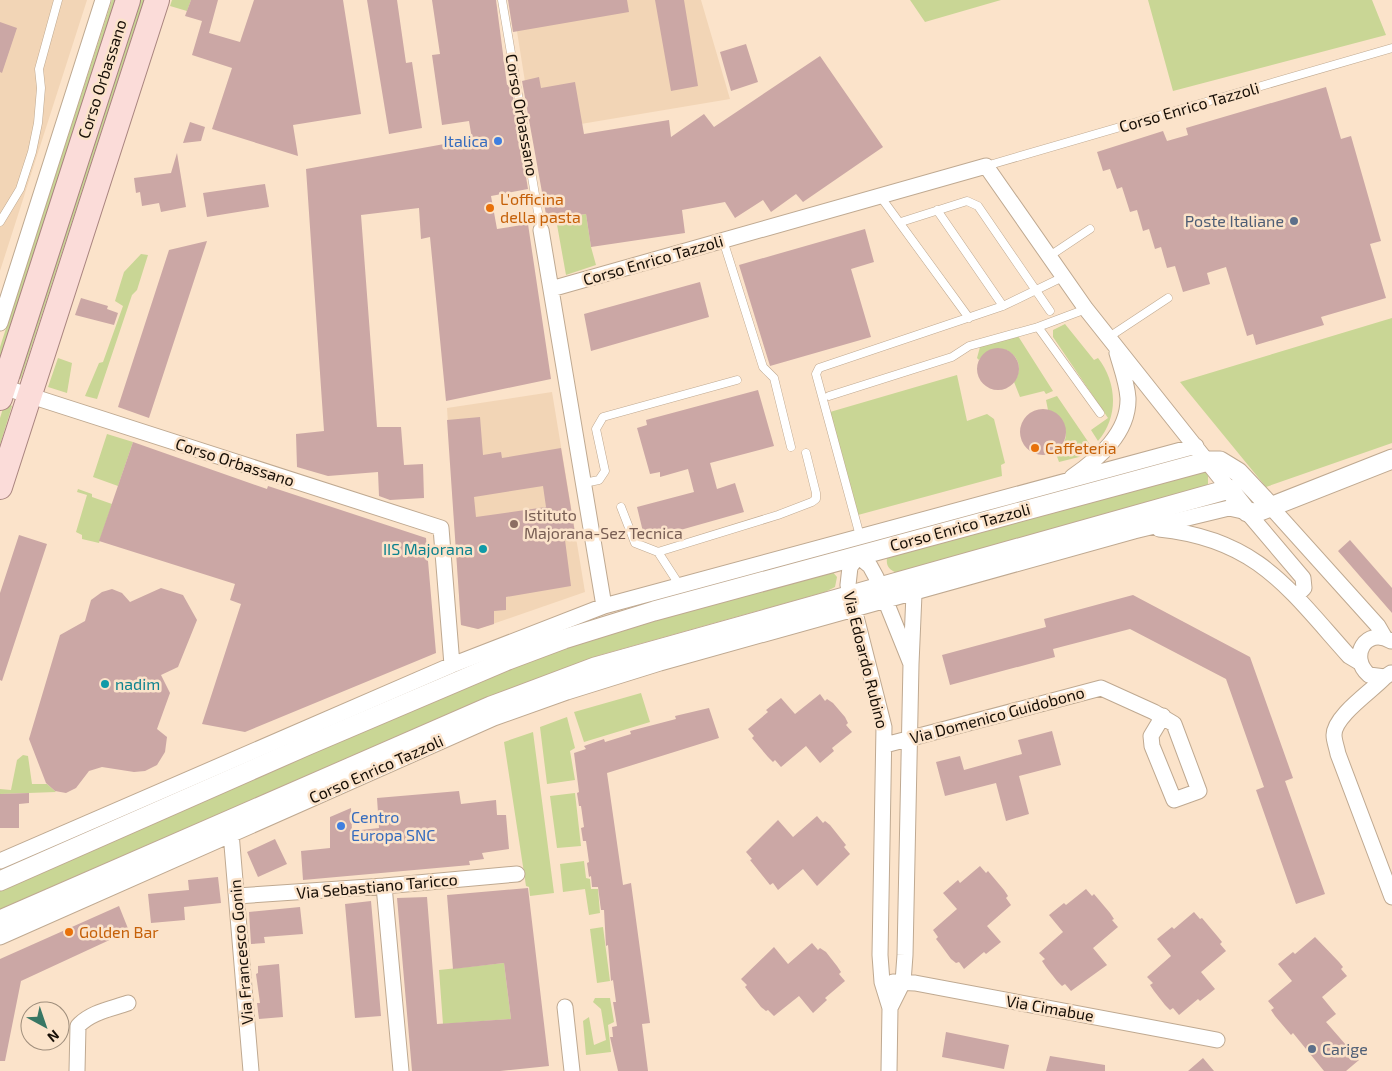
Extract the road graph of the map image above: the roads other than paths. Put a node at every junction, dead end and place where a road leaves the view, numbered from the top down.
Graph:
1 (58, 0) edge
2 (103, 0) edge
3 (128, 0) edge
4 (157, 0) edge
5 (502, 0) edge
6 (1392, 48) edge
7 (986, 166) junction
8 (880, 196) junction
9 (938, 210) junction
10 (0, 222) edge
11 (902, 222) junction
12 (1090, 229) dead end
13 (541, 230) joint
14 (723, 240) junction
15 (1048, 257) junction
16 (1063, 277) junction
17 (551, 289) junction
18 (1037, 291) junction
19 (1168, 298) dead end
20 (1003, 306) junction
21 (1086, 309) junction
22 (1050, 310) dead end
23 (969, 318) junction
24 (0, 323) edge
25 (1038, 327) junction
26 (1112, 341) junction
27 (737, 380) dead end
28 (2, 392) edge
29 (29, 395) junction
30 (829, 396) dead end
31 (1100, 413) dead end
32 (1196, 446) junction
33 (791, 447) dead end
34 (806, 453) dead end
35 (1392, 459) edge
36 (1208, 461) junction
37 (584, 483) junction
38 (1063, 484) junction
39 (0, 487) edge
40 (1229, 489) junction
41 (1270, 506) junction
42 (621, 507) dead end
43 (1247, 512) junction
44 (1146, 528) junction
45 (860, 536) junction
46 (658, 552) junction
47 (858, 556) junction
48 (680, 586) junction
49 (883, 594) junction
50 (914, 594) junction
51 (713, 596) junction
52 (1296, 596) junction
53 (852, 603) junction
54 (604, 606) junction
55 (734, 626) junction
56 (542, 630) junction
57 (764, 635) junction
58 (1389, 640) edge
59 (508, 660) junction
60 (1360, 662) junction
61 (911, 664) junction
62 (452, 665) junction
63 (1388, 674) edge
64 (1369, 675) junction
65 (1362, 699) junction
66 (1163, 716) junction
67 (910, 738) junction
68 (885, 745) junction
69 (168, 787) junction
70 (212, 788) junction
71 (232, 833) junction
72 (0, 861) edge
73 (517, 874) dead end
74 (0, 881) edge
75 (384, 886) junction
76 (237, 896) junction
77 (1392, 897) edge
78 (0, 920) edge
79 (0, 937) edge
80 (882, 982) junction
81 (903, 982) junction
82 (128, 1003) dead end
83 (565, 1006) dead end
84 (890, 1008) junction
85 (1217, 1040) dead end
86 (77, 1071) edge
87 (251, 1071) edge
88 (401, 1071) edge
89 (572, 1071) edge
90 (889, 1071) edge

1 - 10 lane
2 - 24 street, Corso Orbassano
3 - 28 main road, Corso Orbassano
4 - 29 main road, Corso Orbassano
5 - 13 lane, Corso Orbassano
6 - 7 lane, Corso Enrico Tazzoli
7 - 8 street, Corso Enrico Tazzoli
7 - 15 street, Corso Enrico Tazzoli
8 - 11 lane
8 - 14 street, Corso Enrico Tazzoli
9 - 11 lane
9 - 18 lane
9 - 20 lane
11 - 23 lane
12 - 15 lane
13 - 17 street
14 - 17 street, Corso Enrico Tazzoli
14 - 33 lane
15 - 16 street, Corso Enrico Tazzoli
16 - 18 lane
16 - 21 street, Corso Enrico Tazzoli
17 - 37 street
18 - 20 lane
18 - 22 lane
19 - 26 lane
20 - 23 lane
21 - 25 lane
21 - 26 street, Corso Enrico Tazzoli
23 - 45 lane
25 - 30 lane
25 - 31 lane
26 - 32 street, Corso Enrico Tazzoli
26 - 38 street, Corso Enrico Tazzoli
27 - 37 lane
28 - 29 street, Corso Orbassano
29 - 39 main road, Corso Orbassano
29 - 62 street, Corso Orbassano
32 - 36 street, Corso Enrico Tazzoli
32 - 38 street, Corso Enrico Tazzoli
34 - 46 lane
35 - 41 street, Corso Enrico Tazzoli
36 - 40 street, Corso Enrico Tazzoli
36 - 41 street
36 - 47 street, Corso Enrico Tazzoli
37 - 54 street
38 - 45 street, Corso Enrico Tazzoli
40 - 43 street, Corso Enrico Tazzoli
40 - 49 street, Corso Enrico Tazzoli
41 - 43 street, Corso Enrico Tazzoli
41 - 58 street
42 - 46 lane
43 - 44 street, Corso Enrico Tazzoli
43 - 52 street, Corso Enrico Tazzoli
44 - 50 street, Corso Enrico Tazzoli
44 - 52 street, Corso Enrico Tazzoli
45 - 48 street, Corso Enrico Tazzoli
46 - 48 lane
47 - 49 street, Via Edoardo Rubino
47 - 51 street, Corso Enrico Tazzoli
47 - 53 street, Via Edoardo Rubino
48 - 51 street
48 - 54 street, Corso Enrico Tazzoli
49 - 50 street, Corso Enrico Tazzoli
49 - 53 street, Corso Enrico Tazzoli
49 - 61 street, Via Edoardo Rubino
50 - 61 street, Via Edoardo Rubino
51 - 59 street, Corso Enrico Tazzoli
52 - 60 street, Corso Enrico Tazzoli
53 - 55 street, Corso Enrico Tazzoli
53 - 57 street, Corso Enrico Tazzoli
53 - 68 street, Via Edoardo Rubino
54 - 56 street, Corso Enrico Tazzoli
55 - 57 street
55 - 78 street, Corso Enrico Tazzoli
56 - 59 street, Corso Enrico Tazzoli
56 - 62 street, Corso Enrico Tazzoli
57 - 71 street, Corso Enrico Tazzoli
58 - 60 street
59 - 70 street, Corso Enrico Tazzoli
60 - 64 street, Corso Enrico Tazzoli
61 - 67 street, Via Edoardo Rubino
62 - 69 street, Corso Enrico Tazzoli
63 - 64 street
63 - 65 street
64 - 65 street
65 - 77 street
66 - 66 street, Via Domenico Guidobono
66 - 67 street, Via Domenico Guidobono
67 - 68 street, Via Domenico Guidobono
67 - 81 street, Via Edoardo Rubino
68 - 80 street, Via Edoardo Rubino
69 - 70 street, Corso Enrico Tazzoli
69 - 72 street, Corso Enrico Tazzoli
70 - 74 street, Corso Enrico Tazzoli
71 - 76 street, Via Francesco Gonin
71 - 79 street, Corso Enrico Tazzoli
73 - 75 street, Via Sebastiano Taricco
75 - 76 street, Via Sebastiano Taricco
75 - 88 street
76 - 87 street, Via Francesco Gonin
80 - 81 street, Via Cimabue
80 - 84 street, Via Edoardo Rubino
81 - 84 street, Via Edoardo Rubino
81 - 85 street, Via Cimabue
82 - 86 street
83 - 89 street
84 - 90 street, Via Edoardo Rubino

